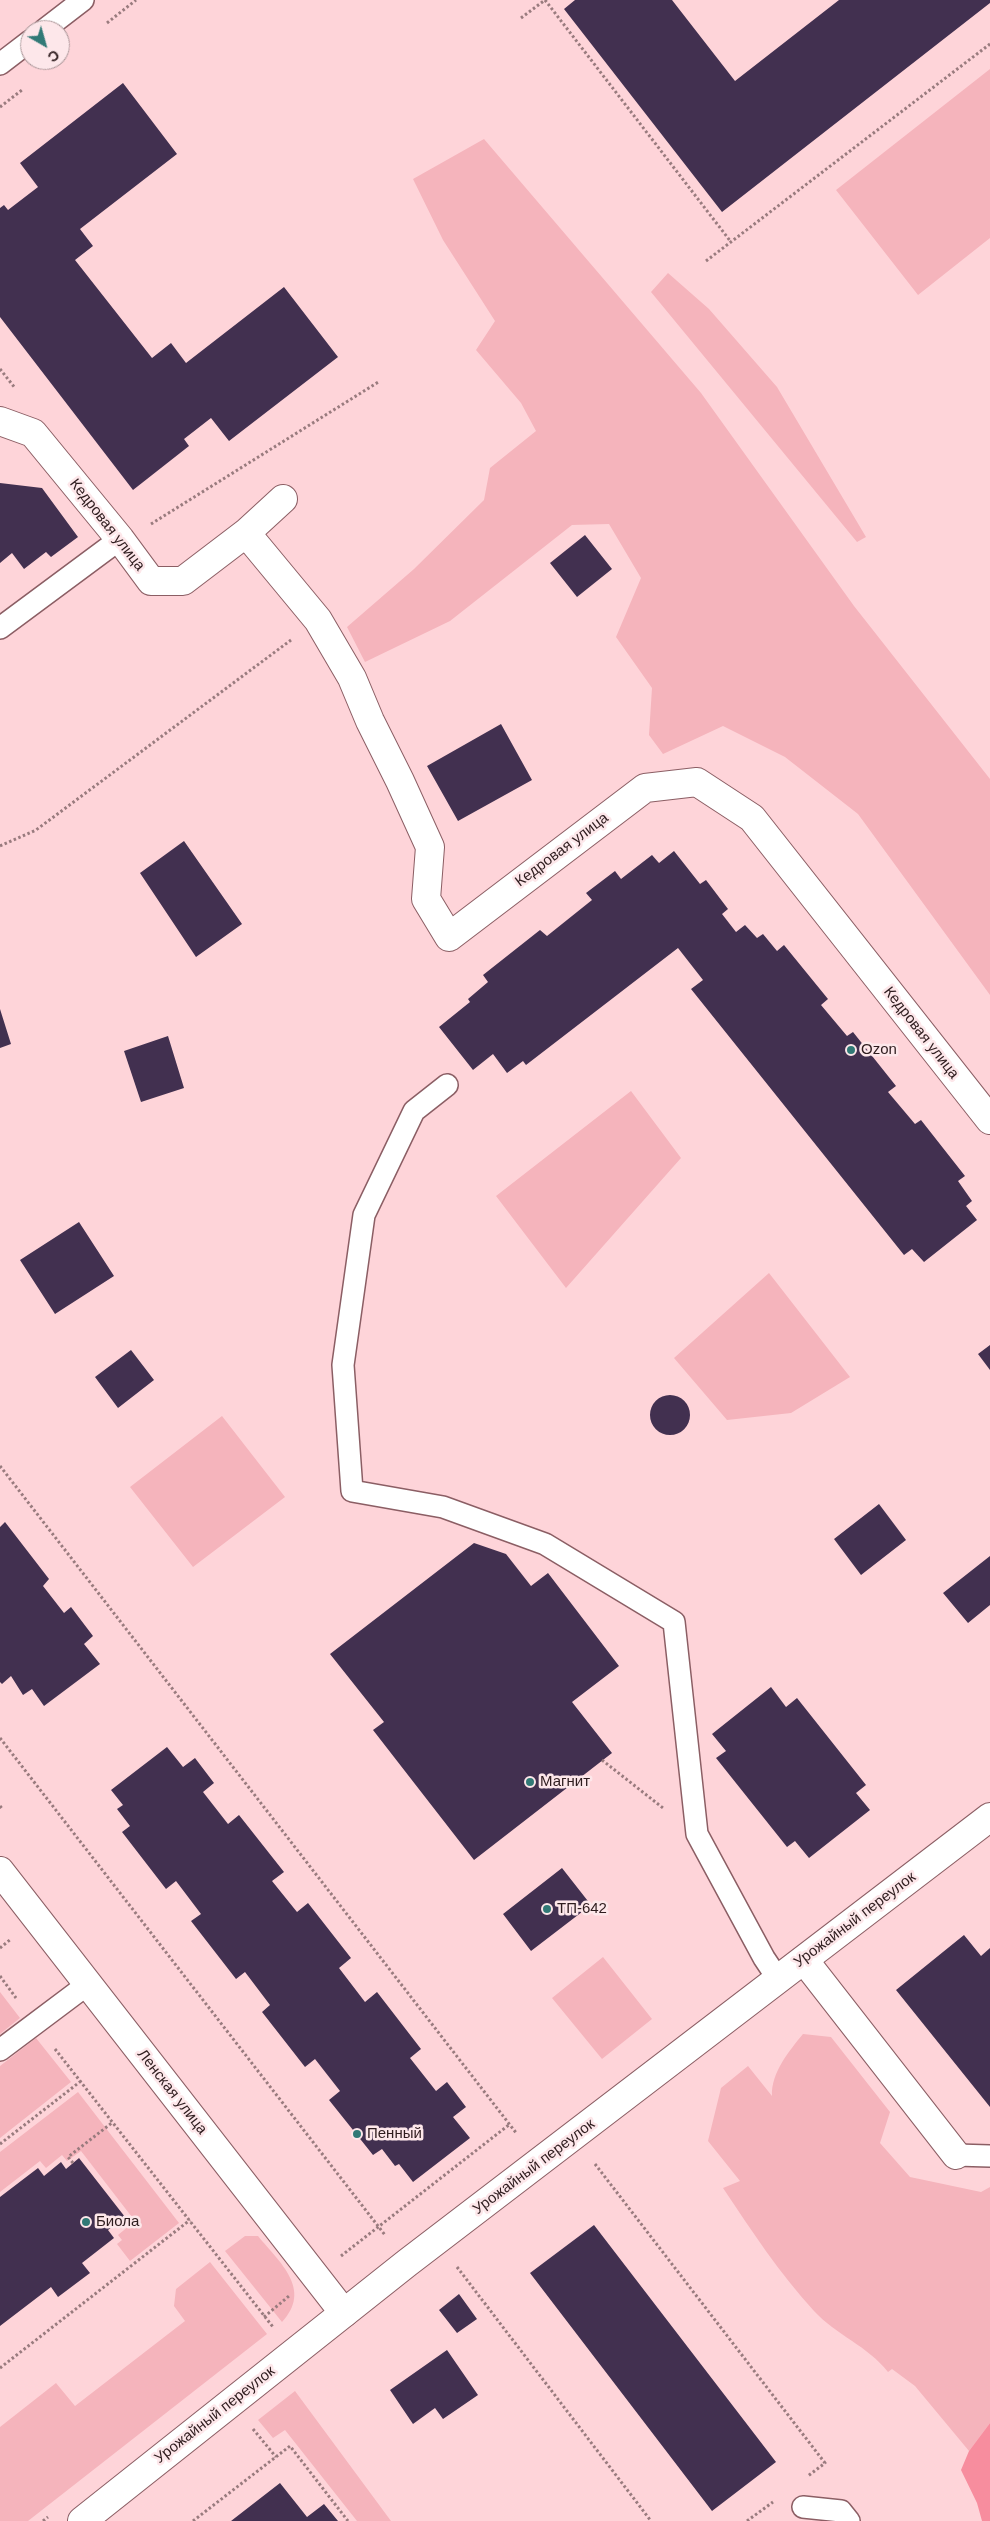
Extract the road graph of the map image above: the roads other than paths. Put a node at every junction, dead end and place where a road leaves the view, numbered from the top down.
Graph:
1 (82, 0) edge
2 (57, 20) edge
3 (20, 49) edge
4 (0, 64) edge
5 (0, 421) edge
6 (283, 500) dead end
7 (246, 533) junction
8 (120, 539) junction
9 (0, 628) edge
10 (447, 1084) dead end
11 (990, 1120) edge
12 (990, 1816) edge
13 (0, 1871) edge
14 (804, 1960) junction
15 (778, 1979) junction
16 (88, 1984) junction
17 (0, 2050) edge
18 (956, 2155) joint
19 (990, 2156) edge
20 (344, 2313) junction
21 (803, 2506) dead end
22 (82, 2521) edge
23 (849, 2521) edge

1 - 2 lane
3 - 4 lane
5 - 8 street, Кедровая улица
6 - 7 street, Кедровая улица
7 - 8 street, Кедровая улица
7 - 11 street, Кедровая улица
8 - 9 lane
10 - 15 lane
12 - 14 street, Урожайный переулок
13 - 16 street, Ленская улица
14 - 15 street, Урожайный переулок
14 - 18 street
15 - 20 street, Урожайный переулок
16 - 17 lane
16 - 20 street, Ленская улица
18 - 19 lane
20 - 22 street, Урожайный переулок
21 - 23 lane

